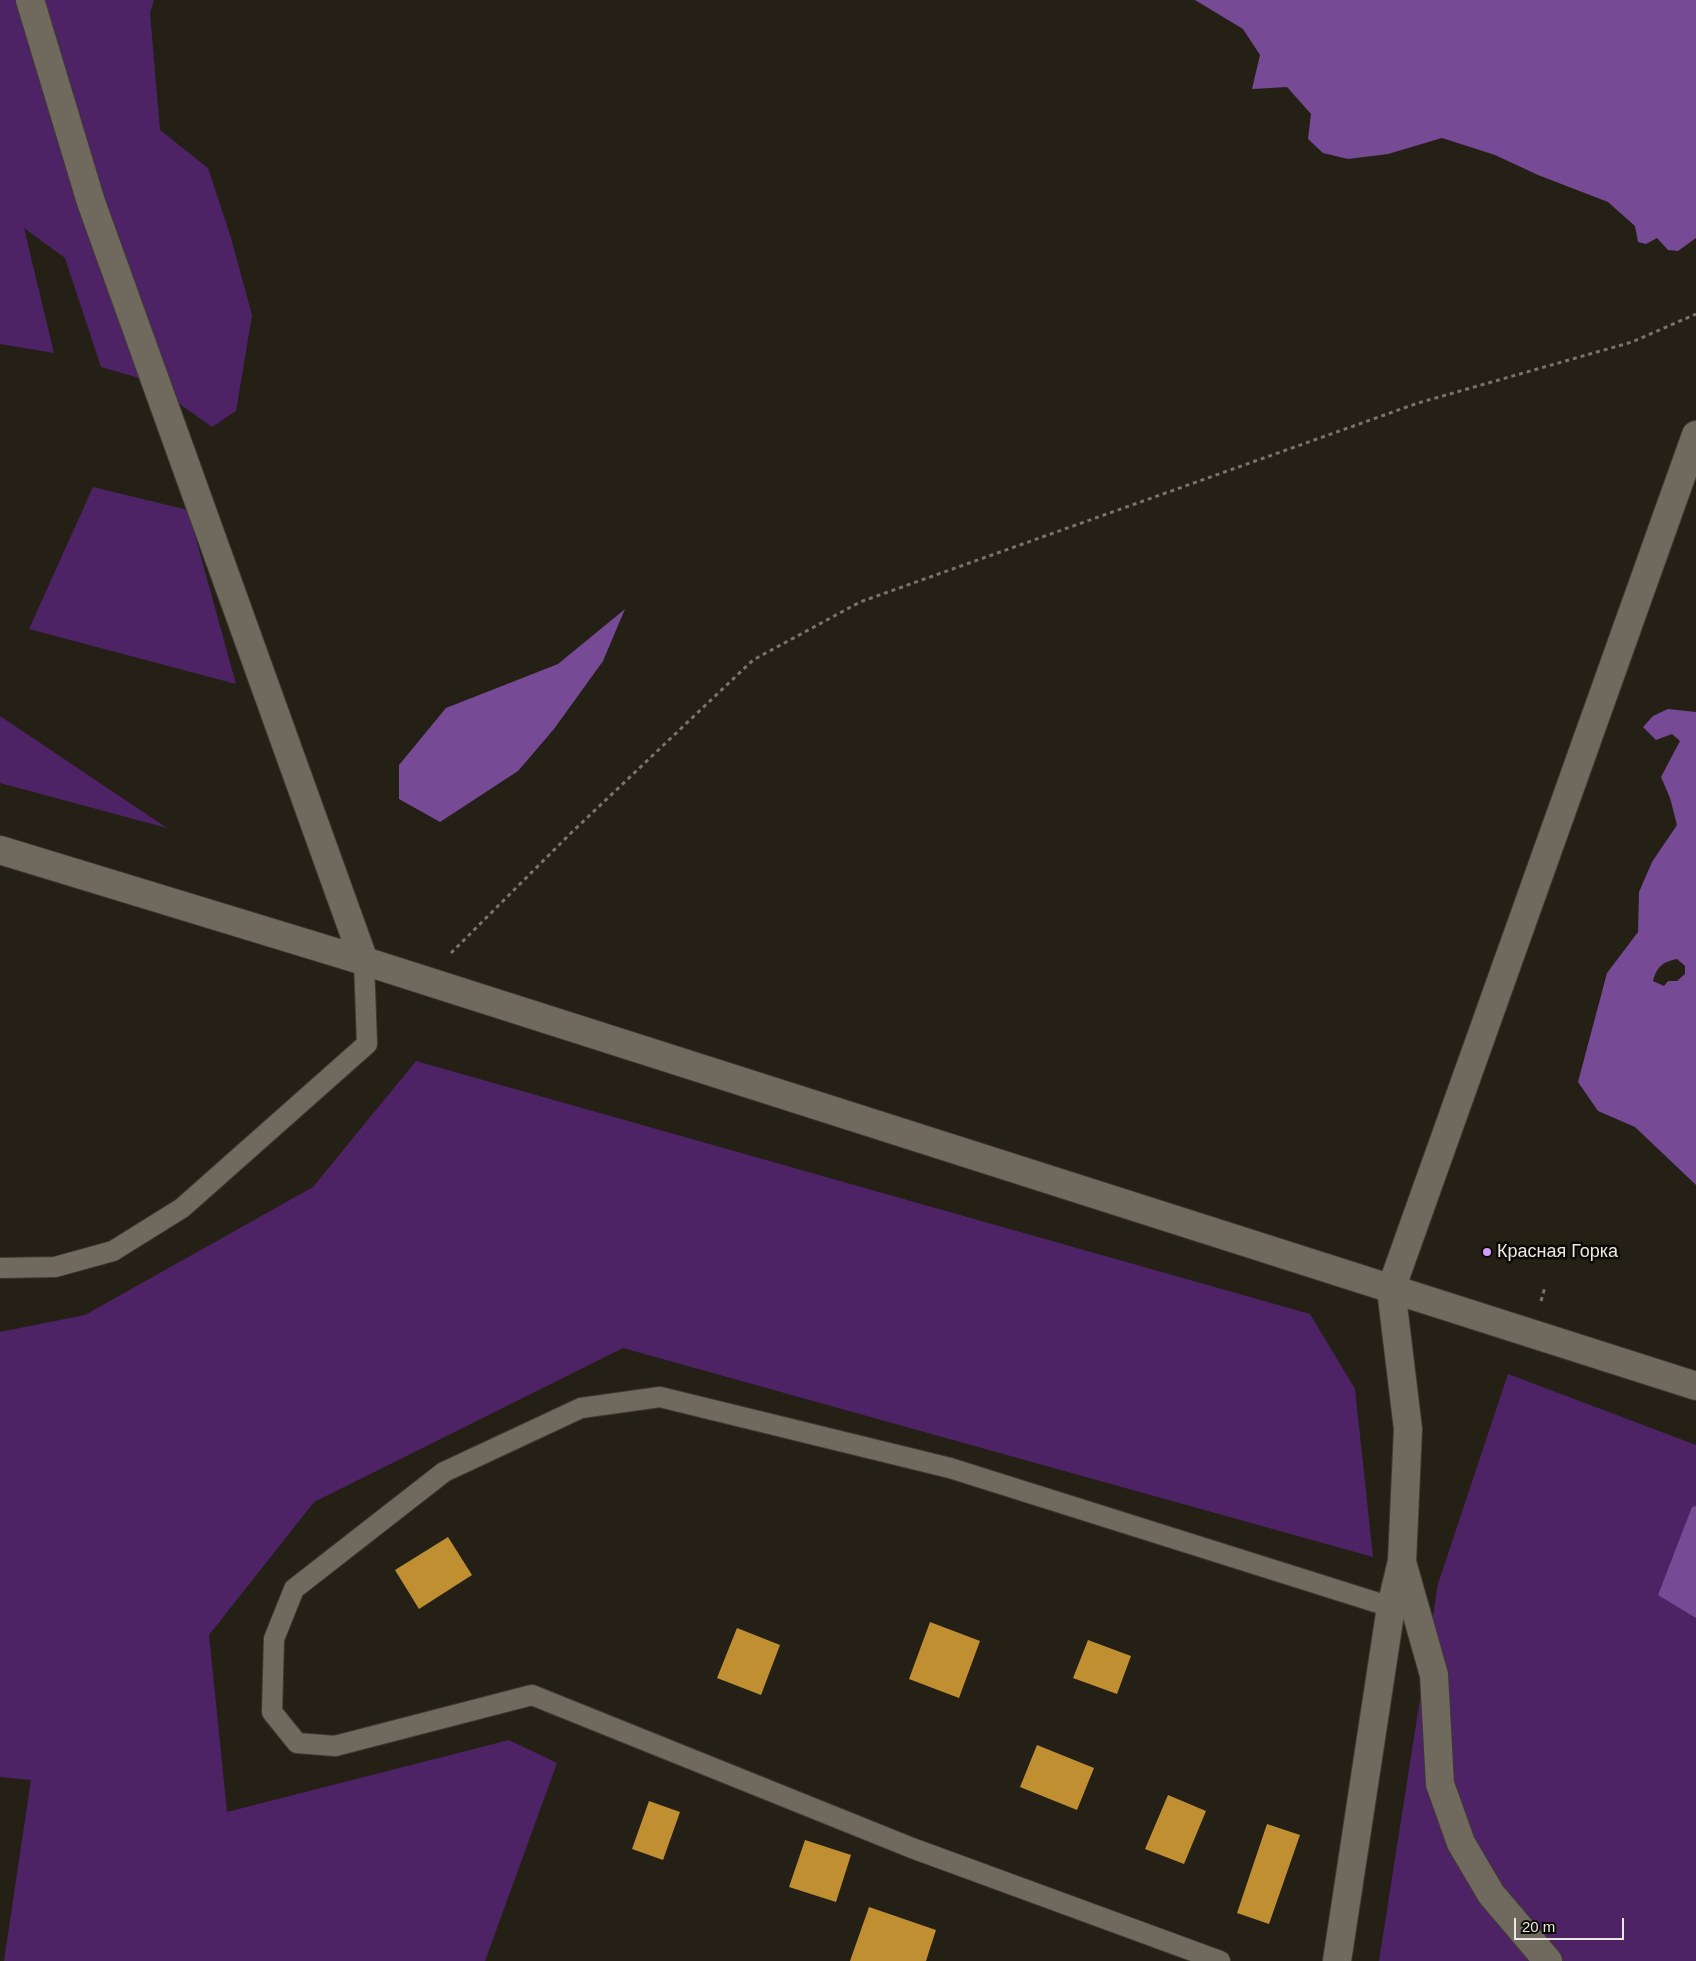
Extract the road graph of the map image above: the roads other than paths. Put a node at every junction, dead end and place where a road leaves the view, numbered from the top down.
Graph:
1 (30, 0) edge
2 (1696, 435) edge
3 (0, 850) edge
4 (364, 961) junction
5 (0, 1268) edge
6 (1391, 1289) junction
7 (1696, 1386) edge
8 (1402, 1561) junction
9 (1391, 1607) junction
10 (1220, 1961) edge
11 (1337, 1961) edge
12 (1548, 1961) edge

1 - 4 street
2 - 6 street
3 - 4 street
4 - 5 lane
4 - 6 street
6 - 7 street
6 - 8 street
8 - 9 street
8 - 12 street
9 - 10 lane
9 - 11 street

